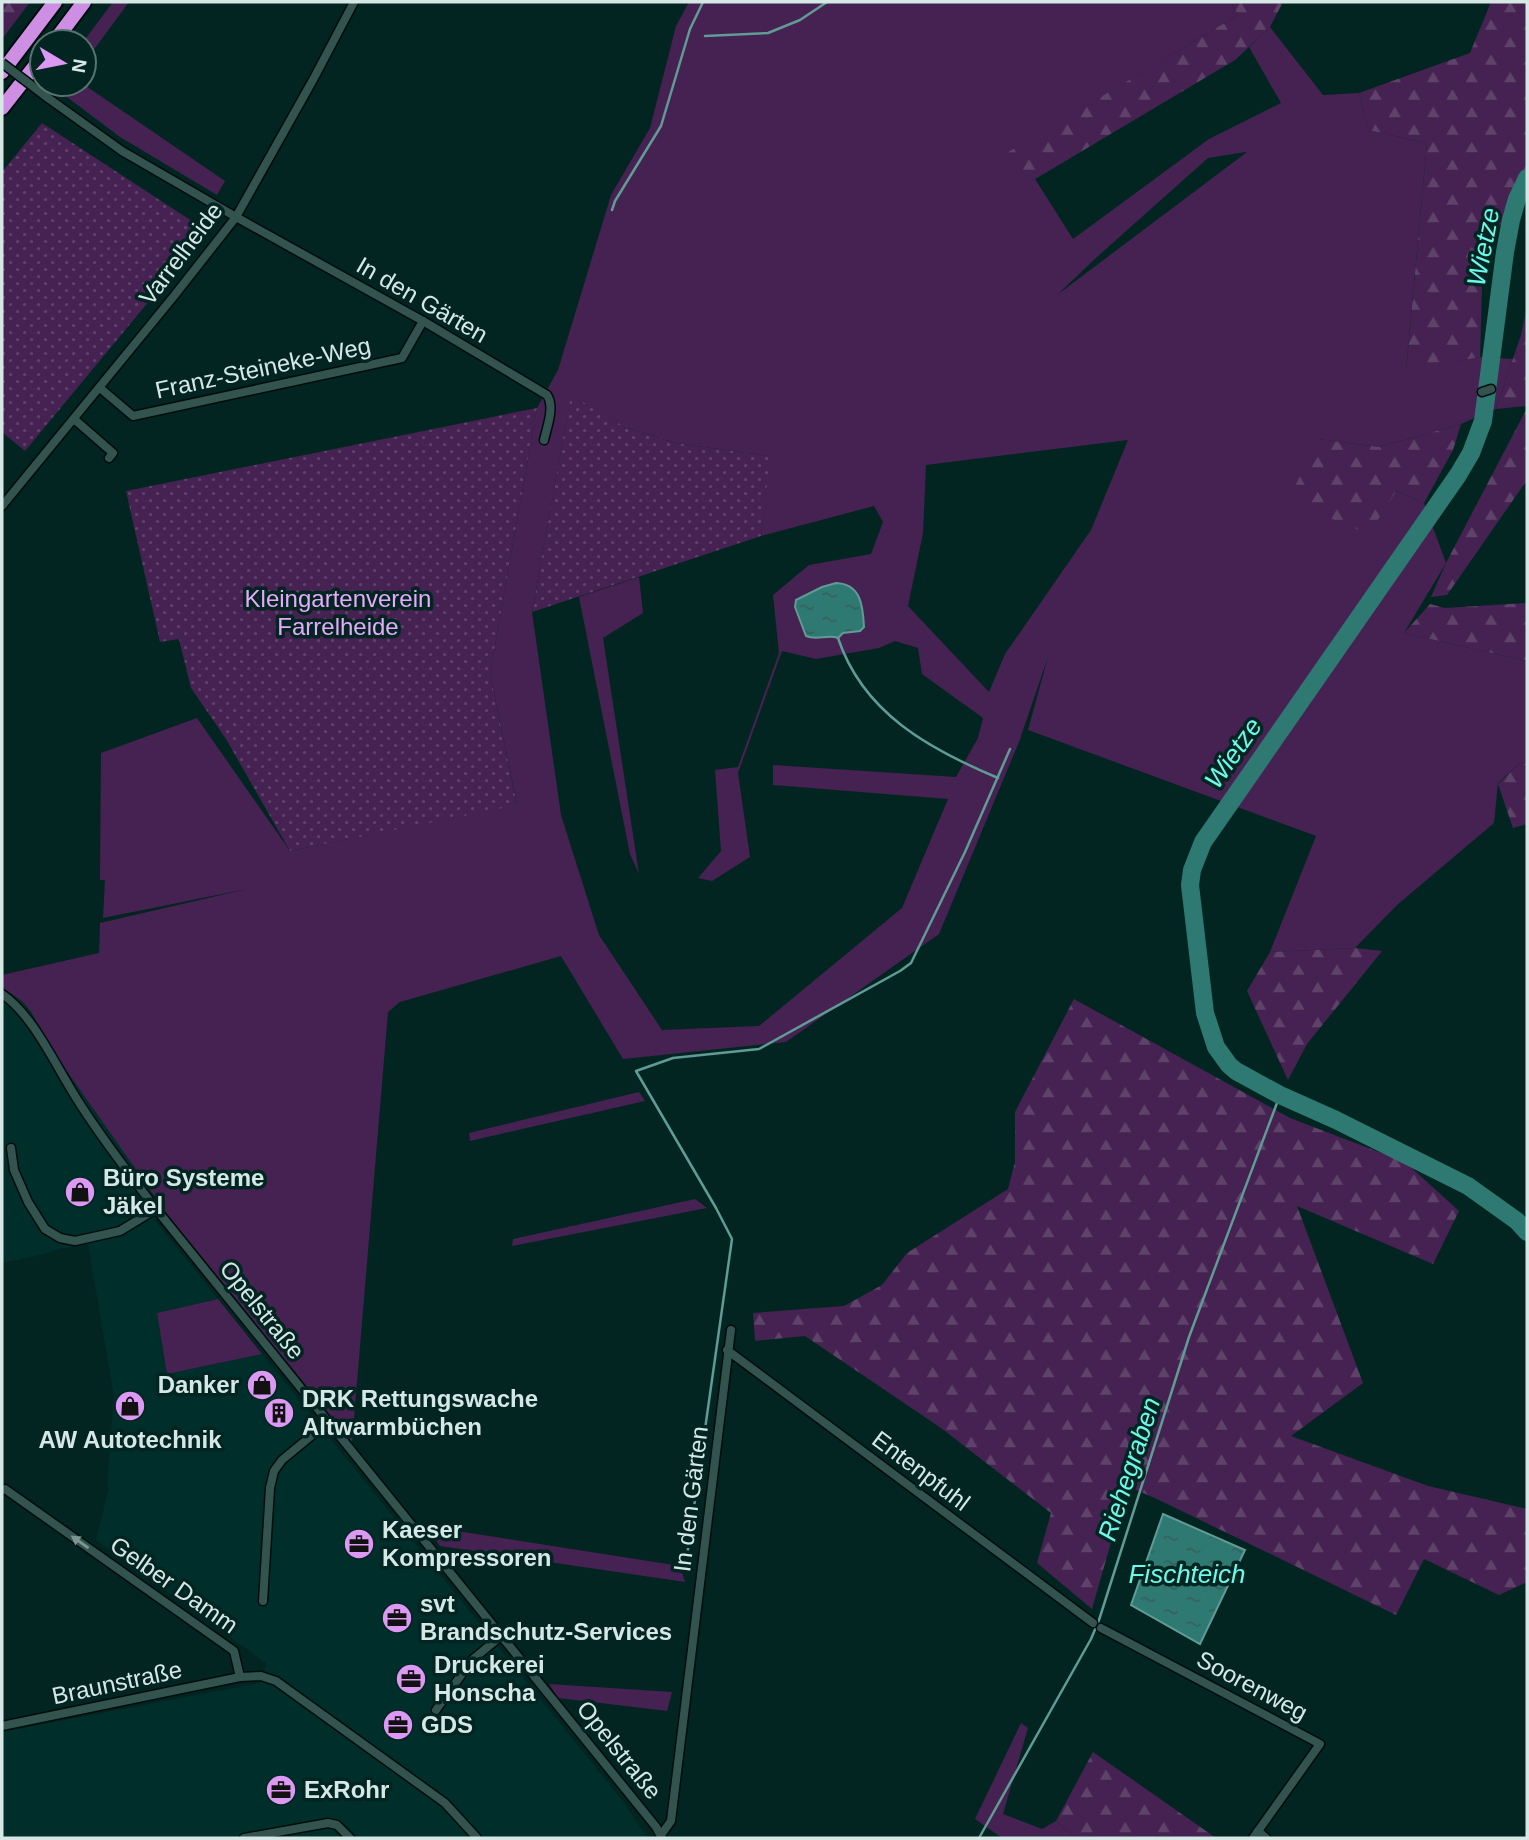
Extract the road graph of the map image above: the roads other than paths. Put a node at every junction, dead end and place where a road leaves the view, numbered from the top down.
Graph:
1 (55, 2) edge
2 (84, 2) edge
3 (354, 2) edge
4 (64, 28) edge
5 (4, 65) edge
6 (28, 75) edge
7 (2, 108) edge
8 (236, 217) junction
9 (423, 321) junction
10 (100, 388) junction
11 (74, 419) junction
12 (544, 440) dead end
13 (109, 458) dead end
14 (2, 506) edge
15 (2, 994) edge
16 (11, 1148) dead end
17 (156, 1209) junction
18 (731, 1330) dead end
19 (727, 1350) junction
20 (328, 1422) junction
21 (2, 1490) edge
22 (263, 1601) dead end
23 (1097, 1625) joint
24 (502, 1636) junction
25 (240, 1677) junction
26 (436, 1710) dead end
27 (2, 1726) edge
28 (1255, 1835) edge
29 (661, 1837) edge
30 (244, 1838) edge
31 (350, 1838) edge
32 (477, 1838) edge
33 (1266, 1838) edge

1 - 5 highway
2 - 4 highway
3 - 8 street, Varrelheide
5 - 8 street, In den Gärten, bridge
6 - 7 highway
8 - 9 street, In den Gärten
8 - 10 street, Varrelheide
9 - 10 street, Franz-Steineke-Weg
9 - 12 street, In den Gärten
10 - 11 street, Varrelheide
11 - 13 street
11 - 14 street, Varrelheide
15 - 17 street, Opelstraße
16 - 17 street
17 - 20 street, Opelstraße
18 - 19 street, In den Gärten
19 - 23 street, Entenpfuhl
19 - 29 street, In den Gärten
20 - 22 street
20 - 24 street, Opelstraße
25 -> 21 street, Gelber Damm
23 - 28 street, Soorenweg
24 - 26 street
24 - 29 street, Opelstraße
25 - 27 street, Braunstraße
25 - 32 street
28 - 33 street
30 - 31 street

